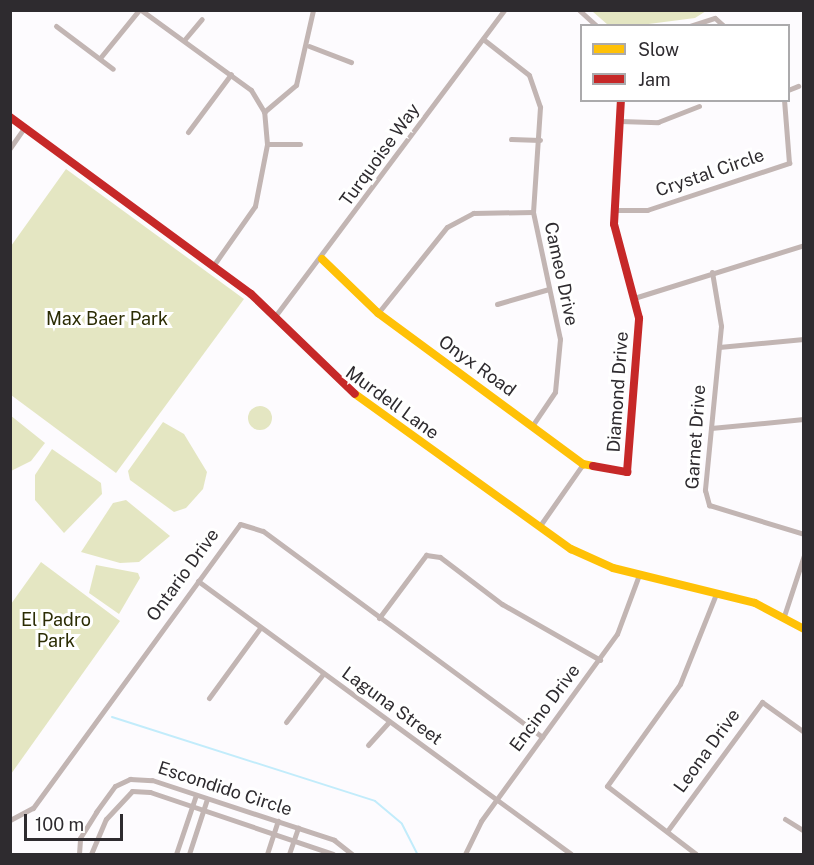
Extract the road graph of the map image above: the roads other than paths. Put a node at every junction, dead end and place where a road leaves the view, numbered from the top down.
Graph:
1 (140, 10) edge
2 (313, 10) edge
3 (504, 10) edge
4 (579, 10) edge
5 (202, 19) dead end
6 (595, 24) edge
7 (696, 24) edge
8 (722, 24) edge
9 (57, 26) dead end
10 (185, 39) junction
11 (483, 39) junction
12 (309, 46) junction
13 (100, 58) junction
14 (351, 62) dead end
15 (113, 69) dead end
16 (231, 74) junction
17 (798, 86) dead end
18 (790, 90) edge
19 (621, 102) edge
20 (784, 102) edge
21 (699, 106) dead end
22 (264, 111) junction
23 (10, 117) edge
24 (620, 121) junction
25 (24, 128) junction
26 (188, 132) dead end
27 (511, 139) dead end
28 (540, 140) junction
29 (267, 144) junction
30 (300, 144) dead end
31 (10, 148) edge
32 (614, 210) junction
33 (533, 212) junction
34 (804, 245) edge
35 (322, 259) junction
36 (213, 266) junction
37 (712, 272) junction
38 (549, 290) junction
39 (634, 298) junction
40 (496, 304) dead end
41 (378, 313) junction
42 (276, 315) junction
43 (804, 339) edge
44 (718, 347) junction
45 (804, 419) edge
46 (533, 425) junction
47 (711, 428) junction
48 (583, 464) junction
49 (627, 472) joint
50 (539, 527) junction
51 (804, 534) edge
52 (804, 555) edge
53 (639, 575) junction
54 (198, 581) junction
55 (716, 594) junction
56 (784, 616) junction
57 (379, 618) junction
58 (260, 628) junction
59 (804, 629) edge
60 (600, 660) junction
61 (323, 674) junction
62 (209, 698) dead end
63 (286, 722) dead end
64 (389, 722) junction
65 (804, 732) edge
66 (542, 737) junction
67 (368, 745) dead end
68 (196, 795) junction
69 (207, 799) junction
70 (495, 801) junction
71 (192, 806) junction
72 (204, 810) junction
73 (96, 812) junction
74 (106, 819) junction
75 (785, 819) dead end
76 (10, 820) edge
77 (278, 821) junction
78 (298, 828) junction
79 (668, 830) junction
80 (804, 831) edge
81 (274, 832) junction
82 (294, 839) junction
83 (570, 854) edge
84 (79, 855) edge
85 (91, 855) edge
86 (176, 855) edge
87 (189, 855) edge
88 (267, 855) edge
89 (289, 855) edge
90 (333, 855) edge
91 (352, 855) edge
92 (465, 855) edge
93 (696, 855) edge

1 - 10 street
1 - 13 street
2 - 12 street
3 - 11 street, Turquoise Way
4 - 6 street
5 - 10 street
7 - 8 street
9 - 13 street
10 - 16 street
11 - 28 street, Cameo Drive
11 - 35 street, Turquoise Way
12 - 14 street
12 - 22 street
13 - 15 street
16 - 22 street
16 - 26 street
17 - 18 street
19 - 24 street, Diamond Drive
20 - 32 street, Crystal Circle
21 - 24 street
22 - 29 street
23 - 25 street, Murdell Lane
24 - 32 street, Diamond Drive
25 - 31 street
25 - 36 street, Murdell Lane
27 - 28 street
28 - 33 street, Cameo Drive
29 - 30 street
29 - 36 street
32 - 39 street, Diamond Drive
33 - 38 street, Cameo Drive
33 - 41 street
34 - 37 street
35 - 41 street, Onyx Road
35 - 42 street, Turquoise Way
36 - 42 street, Murdell Lane
37 - 39 street
37 - 44 street, Garnet Drive
38 - 40 street
38 - 46 street, Cameo Drive
39 - 49 street, Diamond Drive
41 - 46 street, Onyx Road
42 - 50 street, Murdell Lane
43 - 44 street
44 - 47 street, Garnet Drive
45 - 47 street
46 - 48 street, Onyx Road
47 - 51 street, Garnet Drive
48 - 49 street, Onyx Road
48 - 50 street
50 - 53 street, Murdell Lane
52 - 56 street
53 - 55 street, Murdell Lane
53 - 60 street, Encino Drive
54 - 57 street, Ontario Drive
54 - 58 street, Laguna Street
54 - 76 street, Ontario Drive
55 - 56 street, Murdell Lane
55 - 79 street
56 - 59 street, Murdell Lane
57 - 60 street
57 - 66 street, Ontario Drive
58 - 61 street, Laguna Street
58 - 62 street
60 - 66 street, Encino Drive
61 - 63 street
61 - 64 street, Laguna Street
64 - 67 street
64 - 70 street, Laguna Street
65 - 79 street, Leona Drive
66 - 70 street, Encino Drive
68 - 69 street, Escondido Circle
68 - 71 street
68 - 73 street, Escondido Circle
69 - 72 street
69 - 77 street, Escondido Circle
70 - 83 street, Laguna Street
70 - 92 street, Encino Drive
71 - 72 street, Escondido Circle
71 - 74 street, Escondido Circle
71 - 86 street
72 - 81 street, Escondido Circle
72 - 87 street
73 - 74 street
73 - 84 street, Escondido Circle
74 - 85 street, Escondido Circle
75 - 80 street
77 - 78 street, Escondido Circle
77 - 81 street
78 - 82 street
78 - 91 street, Escondido Circle
79 - 93 street
81 - 82 street, Escondido Circle
81 - 88 street
82 - 89 street
82 - 90 street, Escondido Circle

